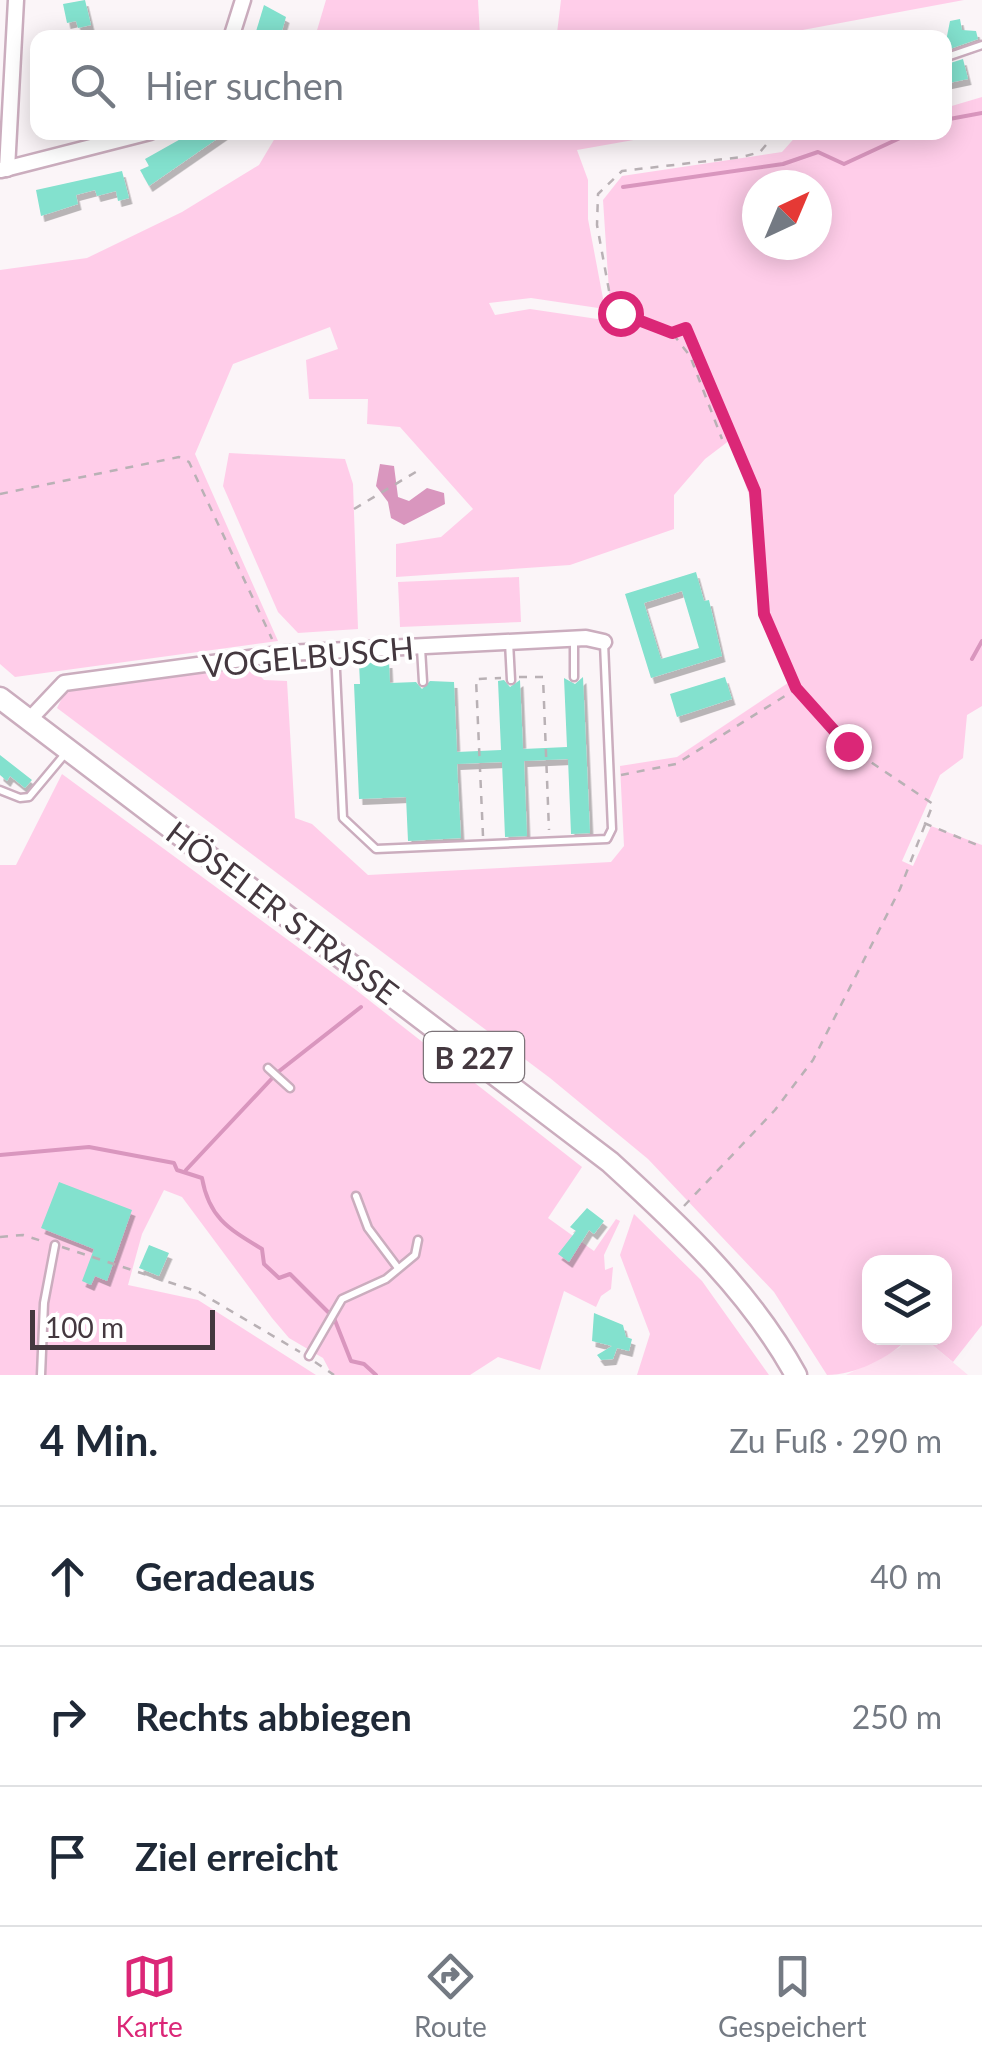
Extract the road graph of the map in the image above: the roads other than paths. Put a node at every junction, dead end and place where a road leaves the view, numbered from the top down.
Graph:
1 (16, 0) edge
2 (242, 0) edge
3 (233, 30) edge
4 (982, 44) edge
5 (952, 55) edge
6 (118, 140) edge
7 (3, 169) edge
8 (574, 638) junction
9 (509, 642) junction
10 (604, 642) joint
11 (421, 646) junction
12 (335, 650) junction
13 (574, 678) dead end
14 (511, 679) road end
15 (423, 682) dead end
16 (0, 698) edge
17 (29, 720) junction
18 (70, 750) junction
19 (0, 790) edge
20 (268, 1068) dead end
21 (290, 1088) dead end
22 (356, 1196) dead end
23 (418, 1240) dead end
24 (55, 1245) road end
25 (398, 1268) junction
26 (308, 1356) road end
27 (41, 1375) edge
28 (796, 1375) edge

1 - 7 street
2 - 3 street
4 - 5 lane
6 - 7 street
8 - 9 street, VOGELBUSCH
8 - 10 street, VOGELBUSCH
8 - 13 lane
9 - 11 street, VOGELBUSCH
9 - 14 lane
10 - 12 lane
11 - 12 street, VOGELBUSCH
11 - 15 lane
12 - 17 street, VOGELBUSCH
16 - 17 main road, B 227
17 - 18 main road, B 227
18 - 19 lane
18 - 28 main road, HÖSELER STRASSE / B 227
20 - 21 lane
22 - 25 lane
23 - 25 lane
24 - 27 lane
25 - 26 lane

